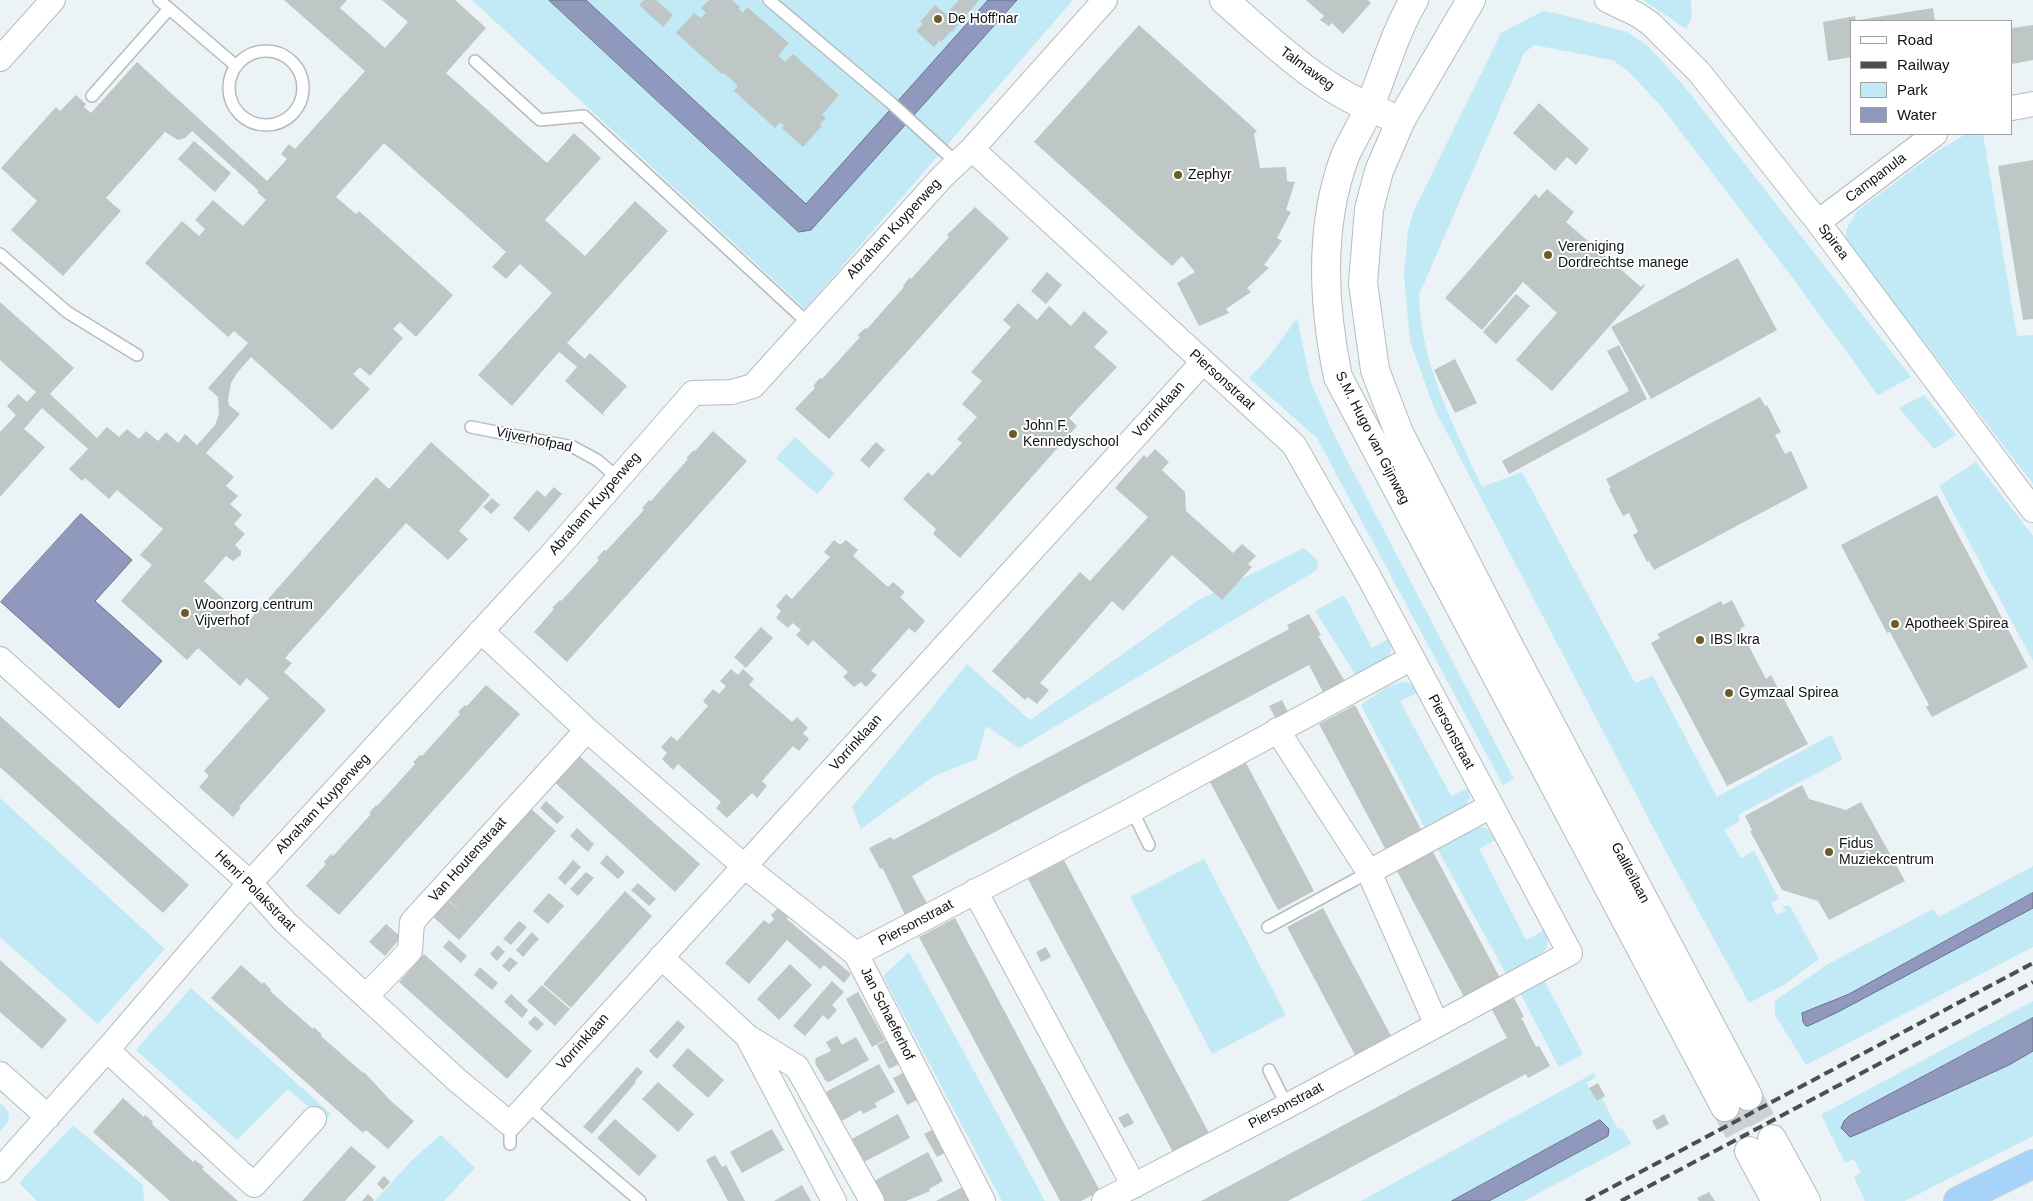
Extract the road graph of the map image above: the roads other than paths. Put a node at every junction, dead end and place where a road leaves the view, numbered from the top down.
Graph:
1 (53, 0) edge
2 (159, 0) edge
3 (769, 0) edge
4 (1105, 0) edge
5 (1224, 0) edge
6 (1414, 0) edge
7 (1471, 0) edge
8 (1607, 0) edge
9 (169, 9) junction
10 (0, 59) edge
11 (475, 61) dead end
12 (235, 65) junction
13 (92, 96) dead end
14 (2033, 104) edge
15 (1369, 108) junction
16 (2013, 108) edge
17 (1401, 120) junction
18 (1934, 135) edge
19 (965, 157) junction
20 (1818, 222) junction
21 (0, 254) edge
22 (808, 323) junction
23 (136, 355) dead end
24 (1203, 362) junction
25 (471, 427) dead end
26 (618, 478) junction
27 (2033, 510) edge
28 (481, 632) junction
29 (1500, 657) junction
30 (1412, 658) junction
31 (0, 659) edge
32 (587, 730) junction
33 (1277, 730) junction
34 (1491, 806) junction
35 (1132, 810) junction
36 (1149, 845) dead end
37 (744, 866) junction
38 (1370, 872) junction
39 (250, 883) junction
40 (975, 891) junction
41 (1268, 927) dead end
42 (856, 954) junction
43 (661, 957) junction
44 (366, 996) junction
45 (1436, 1024) junction
46 (747, 1036) junction
47 (107, 1050) junction
48 (1269, 1070) dead end
49 (0, 1074) edge
50 (1736, 1102) tunnel mouth
51 (526, 1104) junction
52 (1287, 1106) junction
53 (48, 1117) junction
54 (314, 1120) dead end
55 (510, 1134) joint
56 (2033, 1164) edge
57 (0, 1170) edge
58 (1134, 1186) junction
59 (640, 1201) edge
60 (834, 1201) edge
61 (872, 1201) edge
62 (983, 1201) edge
63 (1104, 1201) edge
64 (1776, 1201) edge
65 (1806, 1201) edge
66 (1958, 1201) edge

1 - 10 street
2 - 9 lane
3 - 19 lane
4 - 19 street, Abraham Kuyperweg
5 - 15 street, Talmaweg
6 - 15 street, S.M. Hugo van Gijnweg
7 - 17 street, S.M. Hugo van Gijnweg
8 - 20 street, Spirea
9 - 12 lane
9 - 13 lane
11 - 22 lane
12 - 12 lane
14 - 16 street
15 - 17 street, Talmaweg
15 - 29 street, S.M. Hugo van Gijnweg
17 - 29 street, S.M. Hugo van Gijnweg
18 - 20 street, Campanula
19 - 22 street, Abraham Kuyperweg
19 - 24 street, Piersonstraat
20 - 27 street, Spirea
21 - 23 lane
22 - 26 street, Abraham Kuyperweg
24 - 30 street, Piersonstraat
24 - 37 street, Vorrinklaan
25 - 26 lane, Vijverhofpad
26 - 28 street, Abraham Kuyperweg
28 - 32 street
28 - 39 street, Abraham Kuyperweg
29 - 50 street, Galileïlaan
30 - 33 street, Piersonstraat
30 - 34 street, Piersonstraat
31 - 39 street, Henri Polakstraat
32 - 37 street
32 - 44 street, Van Houtenstraat
33 - 35 street, Piersonstraat
33 - 38 street
34 - 38 street
34 - 45 street, Piersonstraat
35 - 36 lane
35 - 40 street, Piersonstraat
37 - 42 street, Jan Schaeferhof
37 - 43 street, Vorrinklaan
38 - 41 lane
38 - 45 street
39 - 44 street, Henri Polakstraat
39 - 47 street, Abraham Kuyperweg
40 - 42 street, Piersonstraat
40 - 58 street
42 - 62 street, Jan Schaeferhof
43 - 46 street
43 - 51 street, Vorrinklaan
44 - 55 street, Henri Polakstraat
45 - 52 street, Piersonstraat
46 - 60 street
46 - 61 street
47 - 53 street, Abraham Kuyperweg
47 - 54 street
48 - 52 lane
49 - 53 street
51 - 55 street, Vorrinklaan
51 - 59 lane
52 - 58 street, Piersonstraat
53 - 57 street, Abraham Kuyperweg
56 - 66 highway
58 - 63 street, Piersonstraat
64 - 65 street

